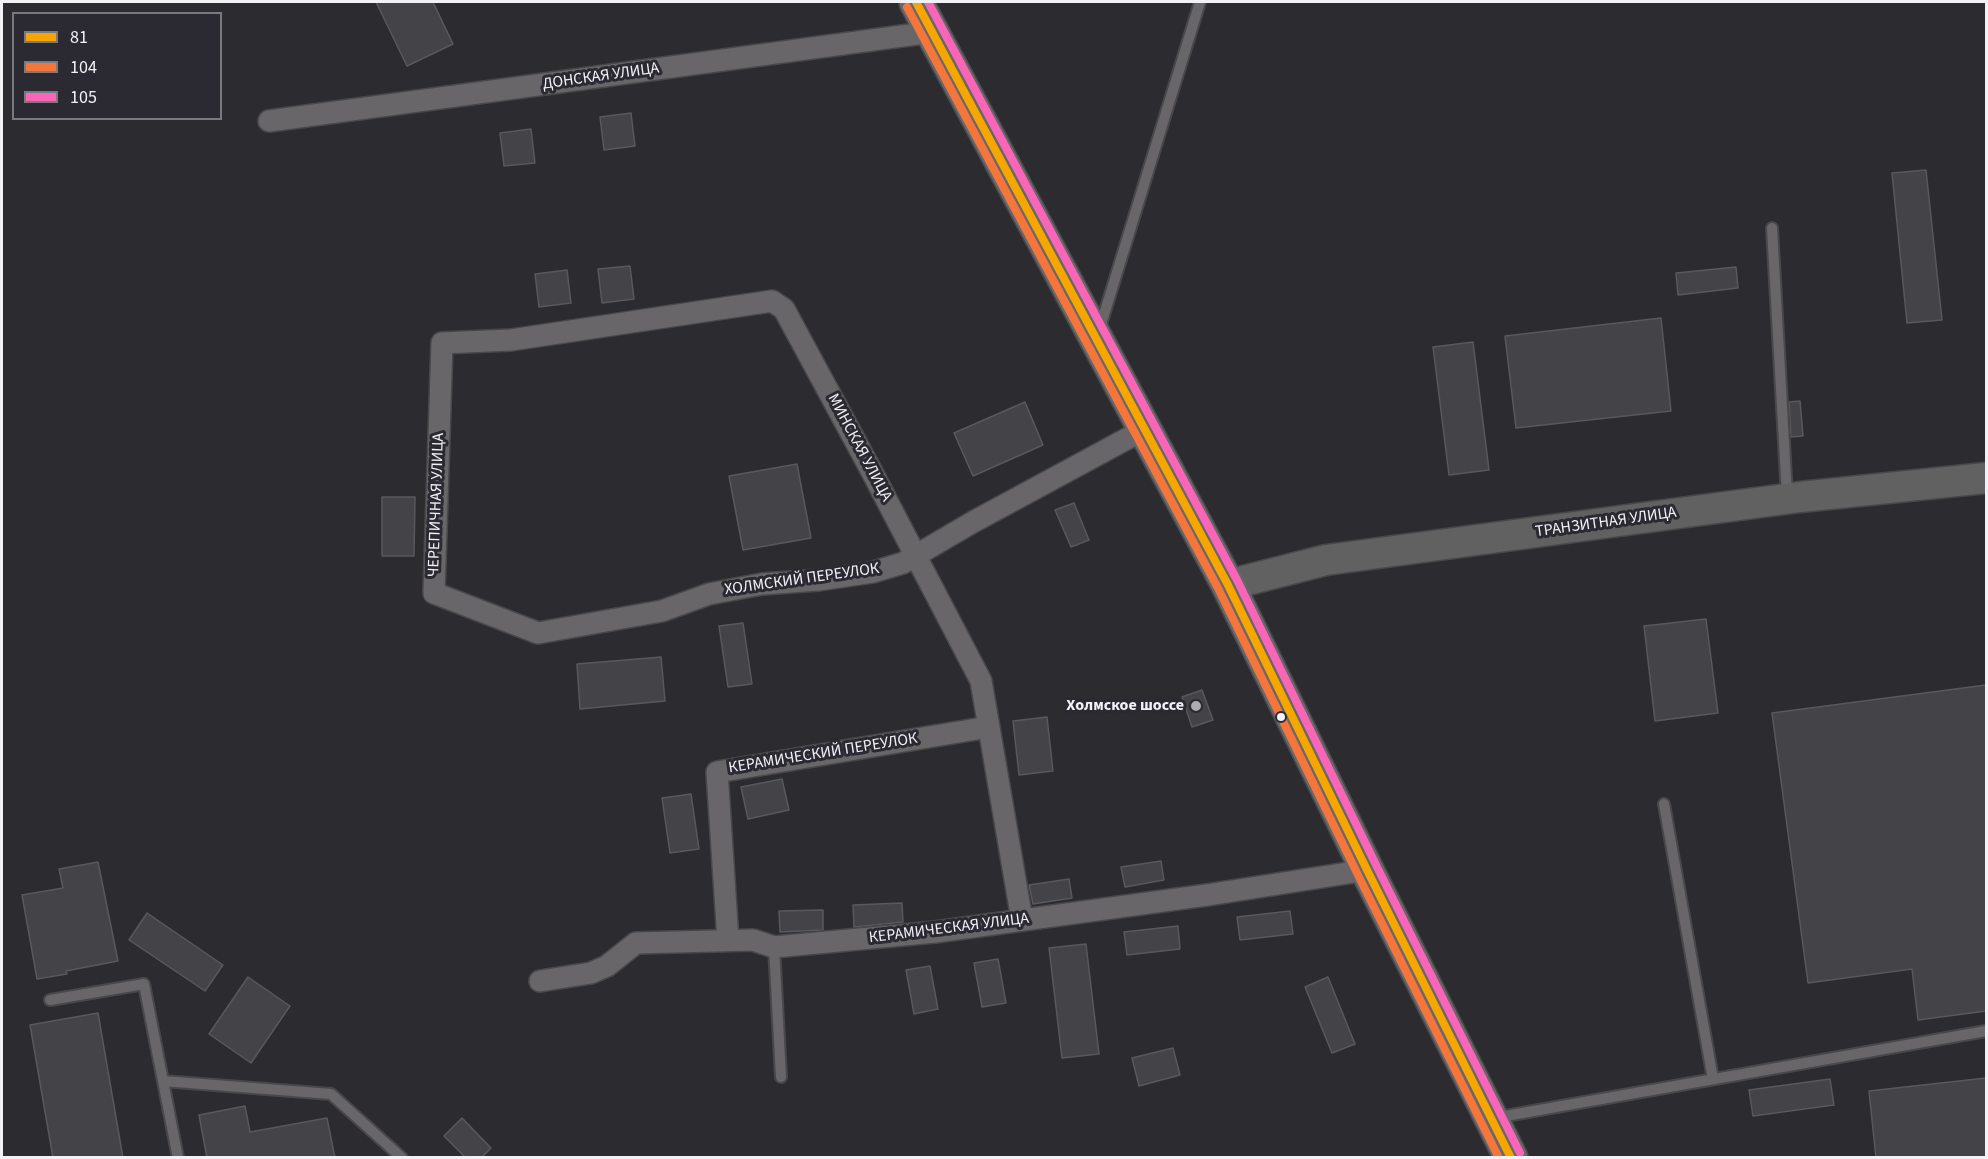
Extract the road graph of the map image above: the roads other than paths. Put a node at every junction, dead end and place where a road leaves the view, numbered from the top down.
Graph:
1 (916, 2) edge
2 (1200, 2) edge
3 (932, 32) junction
4 (269, 121) dead end
5 (1772, 228) dead end
6 (1097, 340) junction
7 (442, 342) joint
8 (1145, 429) junction
9 (1986, 478) edge
10 (1787, 499) junction
11 (916, 555) junction
12 (1228, 585) junction
13 (538, 633) joint
14 (989, 728) junction
15 (1664, 804) dead end
16 (1366, 870) junction
17 (1022, 920) junction
18 (728, 940) junction
19 (774, 947) junction
20 (540, 981) dead end
21 (50, 1000) dead end
22 (1986, 1030) edge
23 (781, 1077) dead end
24 (1713, 1079) junction
25 (163, 1081) junction
26 (1490, 1118) junction
27 (178, 1158) edge
28 (402, 1158) edge
29 (1511, 1158) edge

1 - 3 main road
2 - 6 lane
3 - 4 street, ДОНСКАЯ УЛИЦА
3 - 6 main road
5 - 10 lane
6 - 8 main road
7 - 11 street, МИНСКАЯ УЛИЦА
7 - 13 street, ЧЕРЕПИЧНАЯ УЛИЦА
8 - 11 street, ХОЛМСКИЙ ПЕРЕУЛОК
8 - 12 main road
9 - 10 main road, ТРАНЗИТНАЯ УЛИЦА
10 - 12 main road, ТРАНЗИТНАЯ УЛИЦА
11 - 13 street, ХОЛМСКИЙ ПЕРЕУЛОК
11 - 14 street, МИНСКАЯ УЛИЦА
12 - 16 main road
14 - 17 street, МИНСКАЯ УЛИЦА
14 - 18 street, КЕРАМИЧЕСКИЙ ПЕРЕУЛОК
15 - 24 lane
16 - 17 street, КЕРАМИЧЕСКАЯ УЛИЦА
16 - 26 main road
17 - 19 street, КЕРАМИЧЕСКАЯ УЛИЦА
18 - 19 street, КЕРАМИЧЕСКАЯ УЛИЦА
18 - 20 street, КЕРАМИЧЕСКАЯ УЛИЦА
19 - 23 lane
21 - 25 lane
22 - 24 lane
24 - 26 lane
25 - 27 lane
25 - 28 lane
26 - 29 main road

